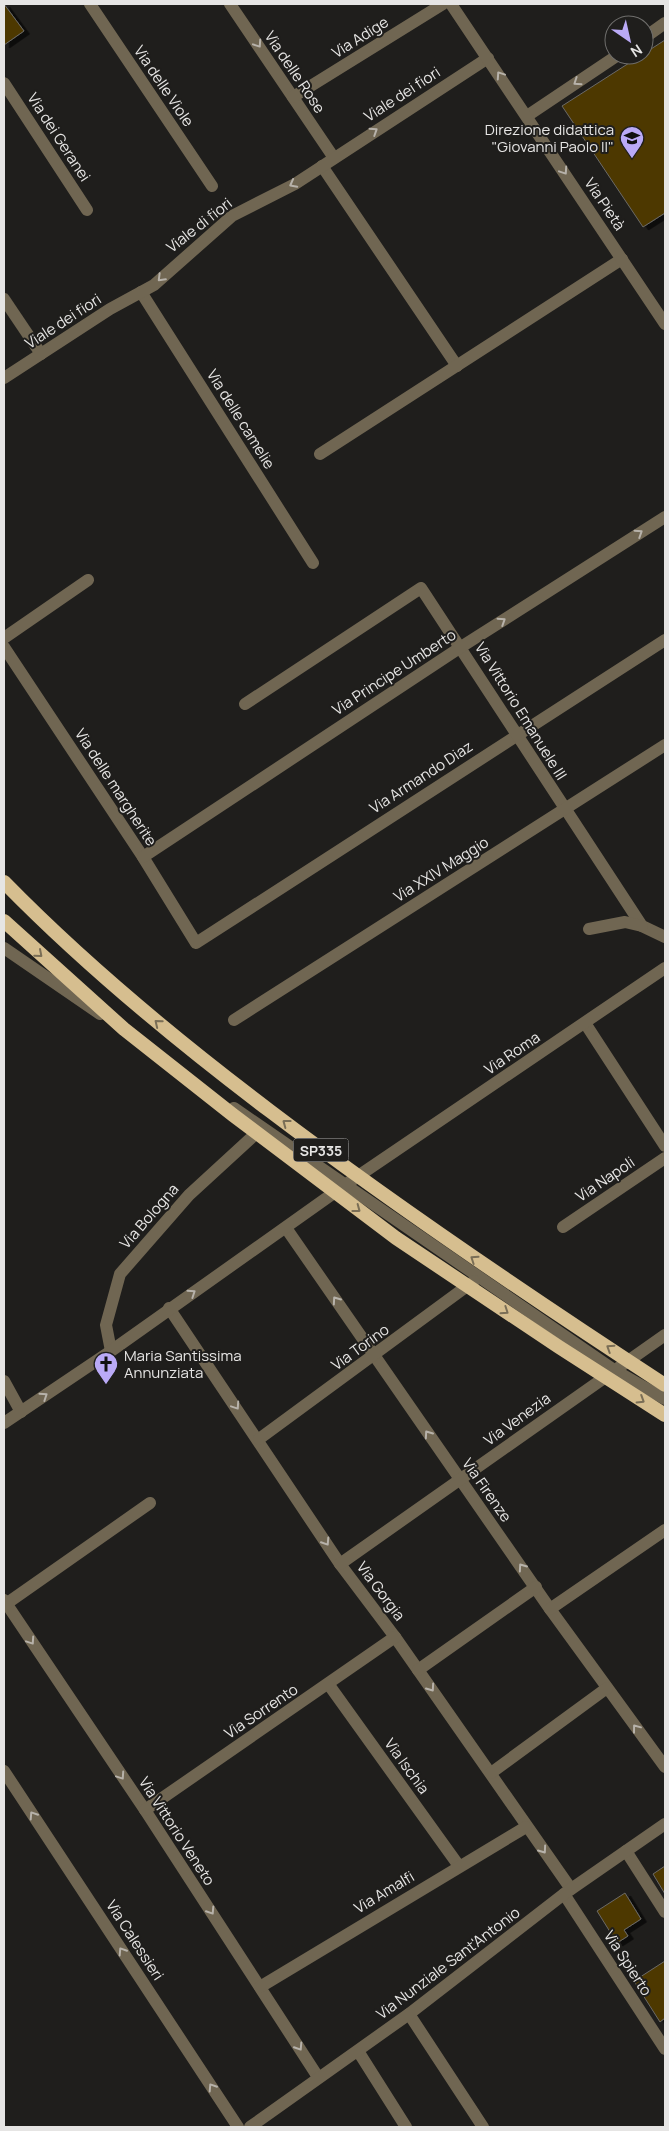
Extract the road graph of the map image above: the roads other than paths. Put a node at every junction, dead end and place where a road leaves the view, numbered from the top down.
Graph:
1 (90, 4) edge
2 (230, 4) edge
3 (443, 4) edge
4 (451, 4) edge
5 (665, 23) edge
6 (654, 31) edge
7 (488, 58) junction
8 (604, 64) edge
9 (4, 83) edge
10 (293, 97) junction
11 (527, 116) junction
12 (334, 158) junction
13 (322, 166) junction
14 (212, 186) dead end
15 (87, 210) dead end
16 (622, 259) junction
17 (141, 292) junction
18 (4, 299) edge
19 (665, 324) edge
20 (41, 354) junction
21 (457, 366) junction
22 (4, 378) edge
23 (320, 454) dead end
24 (665, 516) edge
25 (313, 563) dead end
26 (88, 580) dead end
27 (665, 640) edge
28 (4, 647) edge
29 (461, 647) junction
30 (245, 704) dead end
31 (516, 736) junction
32 (665, 746) edge
33 (564, 810) junction
34 (143, 857) junction
35 (4, 882) edge
36 (4, 921) edge
37 (642, 926) junction
38 (589, 929) dead end
39 (665, 937) edge
40 (196, 943) joint
41 (4, 948) edge
42 (665, 968) edge
43 (234, 1020) dead end
44 (585, 1023) junction
45 (262, 1128) junction
46 (665, 1146) edge
47 (665, 1158) edge
48 (344, 1185) junction
49 (563, 1227) dead end
50 (286, 1228) junction
51 (478, 1278) junction
52 (169, 1308) junction
53 (665, 1335) edge
54 (111, 1351) junction
55 (375, 1356) junction
56 (614, 1370) junction
57 (4, 1381) edge
58 (665, 1384) edge
59 (665, 1399) edge
60 (21, 1412) junction
61 (665, 1415) edge
62 (4, 1423) edge
63 (259, 1439) junction
64 (460, 1480) junction
65 (150, 1503) dead end
66 (665, 1530) edge
67 (340, 1564) junction
68 (536, 1587) junction
69 (5, 1602) edge
70 (550, 1608) junction
71 (395, 1637) junction
72 (418, 1670) junction
73 (329, 1685) junction
74 (607, 1688) junction
75 (665, 1767) edge
76 (4, 1771) edge
77 (491, 1773) junction
78 (145, 1810) junction
79 (665, 1824) edge
80 (526, 1827) junction
81 (626, 1851) junction
82 (459, 1866) junction
83 (567, 1892) junction
84 (665, 1912) edge
85 (260, 1987) junction
86 (409, 2014) junction
87 (665, 2049) edge
88 (358, 2051) junction
89 (318, 2077) junction
90 (238, 2127) edge
91 (250, 2127) edge
92 (406, 2127) edge
93 (484, 2127) edge

1 - 14 street, Via delle Viole
2 -> 10 street, Via delle Rose
3 - 10 street, Via Adige
4 - 7 street, Via Pietà
5 - 6 street
11 -> 7 street, Via Pietà
12 -> 7 street, Viale dei fiori
8 -> 11 street
9 - 15 street, Via dei Geranei
10 - 12 street, Via delle Rose
11 -> 16 street, Via Pietà
12 - 13 street, Viale di fiori
13 -> 17 street, Viale di fiori
13 - 21 street
16 - 19 street, Via Pietà
16 - 21 street
17 - 20 street, Viale dei fiori
17 - 25 street, Via delle camelie
18 - 20 street
20 - 22 street, Viale dei fiori
21 - 23 street
29 -> 24 street, Via Principe Umberto
26 - 28 street, Via delle margherite
27 - 31 street, Via Armando Diaz
28 - 34 street, Via delle margherite
29 - 30 street, Via Vittorio Emanuele III
29 - 31 street, Via Vittorio Emanuele III
29 - 34 street, Via Principe Umberto
31 - 33 street, Via Vittorio Emanuele III
31 - 40 street, Via Armando Diaz
32 - 33 street, Via XXIV Maggio
33 - 37 street, Via Vittorio Emanuele III
33 - 43 street, Via XXIV Maggio
34 - 40 street, Via delle margherite
58 -> 35 highway, SP335
36 -> 61 highway, SP335
37 - 38 street
37 - 39 street
41 - 45 street
42 - 44 street, Via Roma
44 - 46 street
44 - 48 street, Via Roma
45 - 48 street
45 - 54 street, Via Bologna
47 - 49 street, Via Napoli
48 - 50 street, Via Roma
48 - 51 street
52 -> 50 street, Via Roma
55 -> 50 street, Via Firenze
51 - 55 street, Via Torino
51 - 56 street
52 - 54 street, Via Roma
52 -> 63 street, Via Gorgia
53 - 56 street, Via Venezia
60 -> 54 street, Via Roma
55 - 63 street, Via Torino
64 -> 55 street, Via Firenze
56 - 59 street
56 - 64 street, Via Venezia
57 - 60 street
60 - 62 street, Via Roma
63 -> 67 street, Via Gorgia
64 - 67 street, Via Venezia
68 -> 64 street, Via Firenze
65 - 69 street, Via Vittorio Veneto
66 - 70 street
67 - 71 street, Via Gorgia
68 - 70 street, Via Firenze
68 - 72 street
69 -> 78 street, Via Vittorio Veneto
70 - 74 street, Via Firenze
71 - 72 street, Via Gorgia
71 - 73 street, Via Sorrento
72 -> 77 street, Via Gorgia
73 - 78 street, Via Sorrento
73 - 82 street, Via Ischia
75 -> 74 street, Via Firenze
74 - 77 street
90 -> 76 street, Via Calessieri
77 - 80 street, Via Gorgia
78 -> 85 street, Via Vittorio Veneto
79 - 81 street, Via Nunziale Sant'Antonio
80 - 82 street, Via Amalfi
80 -> 83 street, Via Gorgia
81 - 83 street, Via Nunziale Sant'Antonio
81 - 84 street
82 - 85 street, Via Amalfi
83 - 86 street, Via Nunziale Sant'Antonio
83 - 87 street, Via Spierto
85 -> 89 street, Via Vittorio Veneto
86 - 88 street, Via Nunziale Sant'Antonio
86 - 93 street
88 - 89 street, Via Nunziale Sant'Antonio
88 - 92 street
89 - 91 street, Via Nunziale Sant'Antonio

